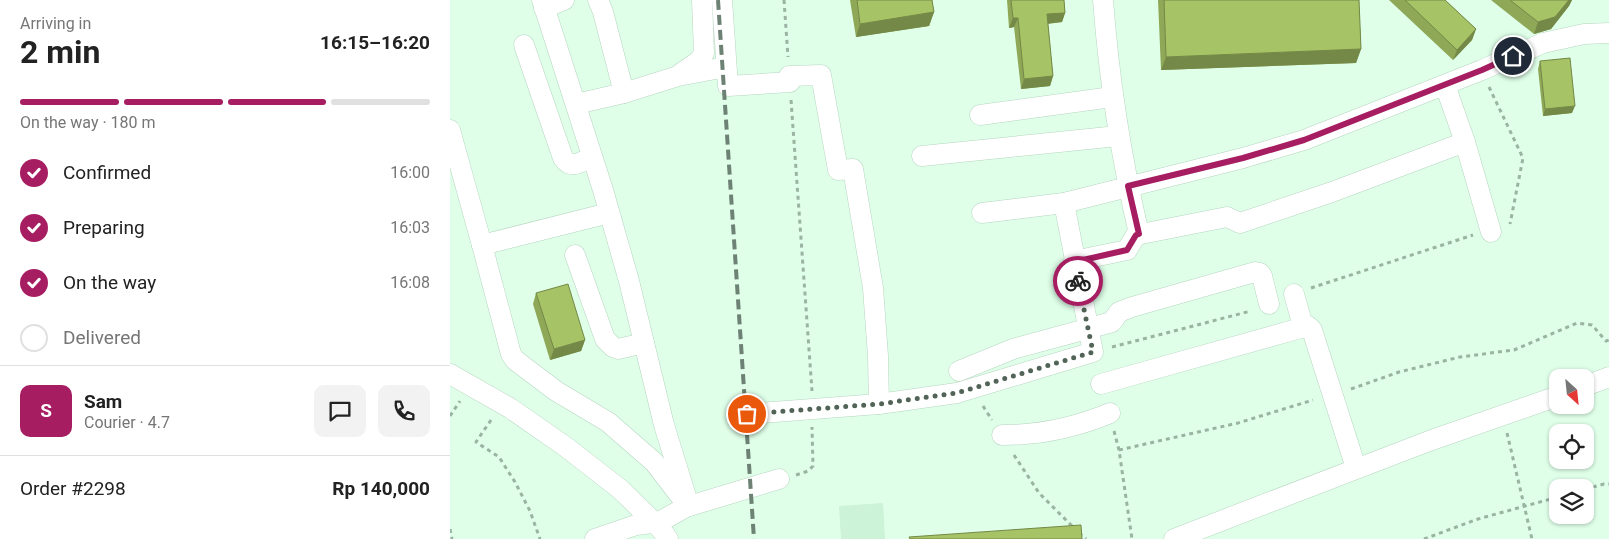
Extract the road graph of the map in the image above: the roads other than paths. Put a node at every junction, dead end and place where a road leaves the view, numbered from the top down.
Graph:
1 (564, 0) edge
2 (598, 0) edge
3 (702, 0) edge
4 (722, 0) edge
5 (1103, 0) edge
6 (543, 4) edge
7 (1609, 33) edge
8 (524, 45) dead end
9 (726, 66) junction
10 (678, 76) junction
11 (1445, 84) junction
12 (624, 93) junction
13 (1112, 96) junction
14 (576, 104) junction
15 (980, 115) dead end
16 (450, 130) edge
17 (1118, 136) junction
18 (1465, 142) junction
19 (922, 156) dead end
20 (592, 157) junction
21 (1128, 186) junction
22 (1064, 203) junction
23 (609, 213) junction
24 (982, 213) dead end
25 (1491, 232) road end
26 (1139, 234) junction
27 (482, 245) junction
28 (575, 255) dead end
29 (1074, 262) junction
30 (1294, 294) road end
31 (1269, 304) road end
32 (1303, 326) junction
33 (1088, 330) junction
34 (644, 343) junction
35 (959, 371) dead end
36 (450, 374) edge
37 (1609, 376) edge
38 (1594, 382) edge
39 (1101, 384) dead end
40 (1549, 399) edge
41 (879, 404) junction
42 (1110, 413) road end
43 (747, 414) dead end
44 (1002, 435) dead end
45 (1356, 468) junction
46 (779, 479) road end
47 (687, 506) junction
48 (654, 523) junction
49 (595, 539) edge
50 (668, 539) edge
51 (1174, 539) edge

1 - 6 street
2 - 12 street
3 - 10 street
4 - 9 street
5 - 13 street
6 - 14 street
7 - 11 street
8 - 20 street
9 - 10 street
9 - 41 street
10 - 12 street
11 - 18 street
11 - 21 street
12 - 14 street
13 - 15 street
13 - 17 street
14 - 20 street
16 - 27 street
17 - 19 street
17 - 21 street
18 - 25 street
18 - 26 street
20 - 23 street
21 - 22 street
21 - 26 street
22 - 24 street
22 - 29 street
23 - 27 street
23 - 34 street
26 - 29 street
27 - 47 street
28 - 34 street
29 - 33 street
30 - 32 street
31 - 33 street
32 - 39 street
32 - 45 street
33 - 35 street
33 - 41 street
34 - 47 street
36 - 48 street
37 - 38 street
40 - 45 street
41 - 43 street
42 - 44 street
45 - 51 street
46 - 47 street
47 - 48 street
48 - 49 street
48 - 50 street

